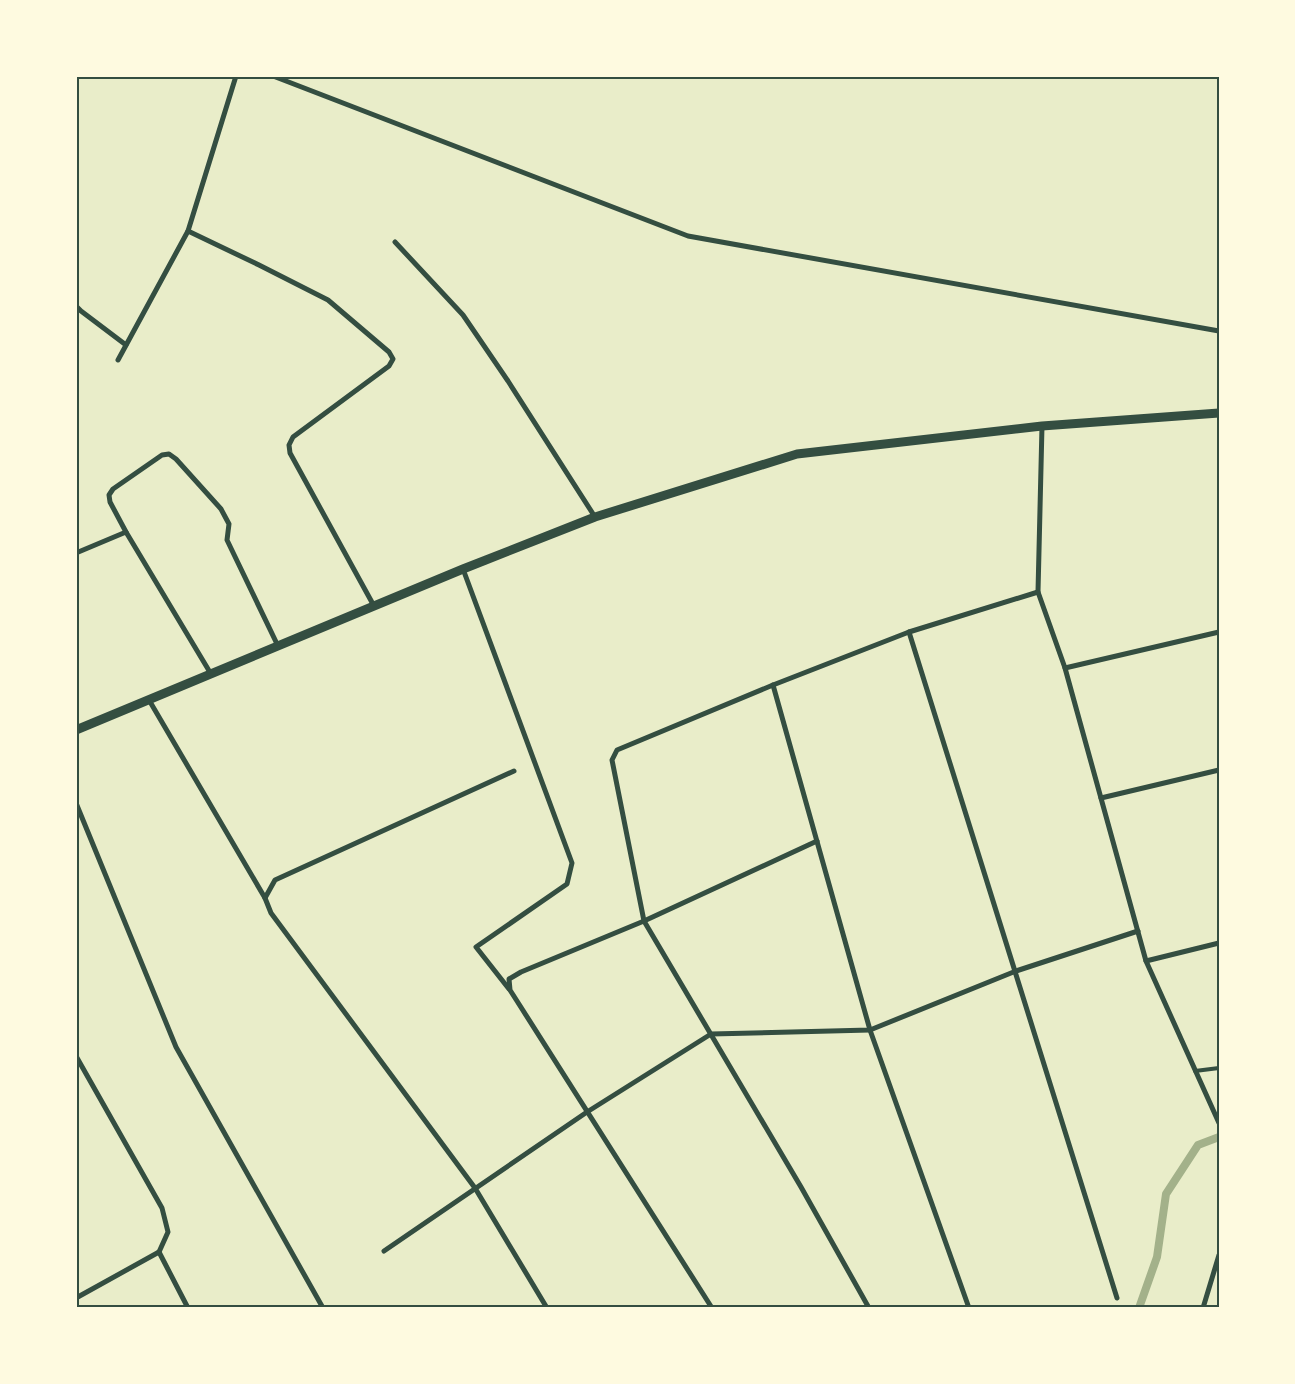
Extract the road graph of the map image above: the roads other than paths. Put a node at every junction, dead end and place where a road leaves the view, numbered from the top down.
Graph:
1 (236, 76) edge
2 (274, 76) edge
3 (188, 231) junction
4 (396, 242) dead end
5 (76, 306) edge
6 (1219, 331) edge
7 (126, 345) junction
8 (118, 360) dead end
9 (1219, 413) edge
10 (1042, 426) junction
11 (594, 517) junction
12 (126, 532) junction
13 (76, 553) edge
14 (463, 568) junction
15 (1038, 592) junction
16 (374, 606) junction
17 (909, 632) junction
18 (1219, 632) edge
19 (278, 646) junction
20 (1064, 668) junction
21 (211, 674) junction
22 (773, 685) junction
23 (149, 700) junction
24 (76, 730) edge
25 (1219, 770) edge
26 (514, 771) dead end
27 (1101, 798) junction
28 (76, 803) edge
29 (817, 841) junction
30 (265, 898) junction
31 (644, 921) junction
32 (1138, 931) junction
33 (1219, 943) edge
34 (1146, 961) junction
35 (1016, 971) junction
36 (510, 990) junction
37 (870, 1030) junction
38 (711, 1034) junction
39 (76, 1056) edge
40 (1219, 1068) edge
41 (1195, 1071) junction
42 (587, 1112) junction
43 (1219, 1123) edge
44 (476, 1188) junction
45 (384, 1251) dead end
46 (159, 1252) junction
47 (1219, 1255) edge
48 (76, 1298) edge
49 (1117, 1298) dead end
50 (188, 1308) edge
51 (323, 1308) edge
52 (547, 1308) edge
53 (712, 1308) edge
54 (869, 1308) edge
55 (969, 1308) edge
56 (1203, 1308) edge

1 - 3 street
2 - 6 street
3 - 7 street
3 - 16 street
4 - 11 street
5 - 7 street
7 - 8 street
9 - 10 street
10 - 11 street
10 - 15 street
11 - 14 street
12 - 13 street
12 - 19 street
12 - 21 street
14 - 16 street
14 - 36 street
15 - 17 street
15 - 20 street
16 - 19 street
17 - 22 street
17 - 35 street
18 - 20 street
19 - 21 street
20 - 27 street
21 - 23 street
22 - 29 street
22 - 31 street
23 - 24 street
23 - 30 street
25 - 27 street
26 - 30 street
27 - 32 street
28 - 51 street
29 - 31 street
29 - 37 street
30 - 44 street
31 - 36 street
31 - 38 street
32 - 34 street
32 - 35 street
33 - 34 street
34 - 41 street
35 - 37 street
35 - 49 street
36 - 42 street
37 - 38 street
37 - 55 street
38 - 42 street
38 - 54 street
39 - 46 street
40 - 41 lane
41 - 43 street
42 - 44 street
42 - 53 street
44 - 45 street
44 - 52 street
46 - 48 street
46 - 50 street
47 - 56 street

